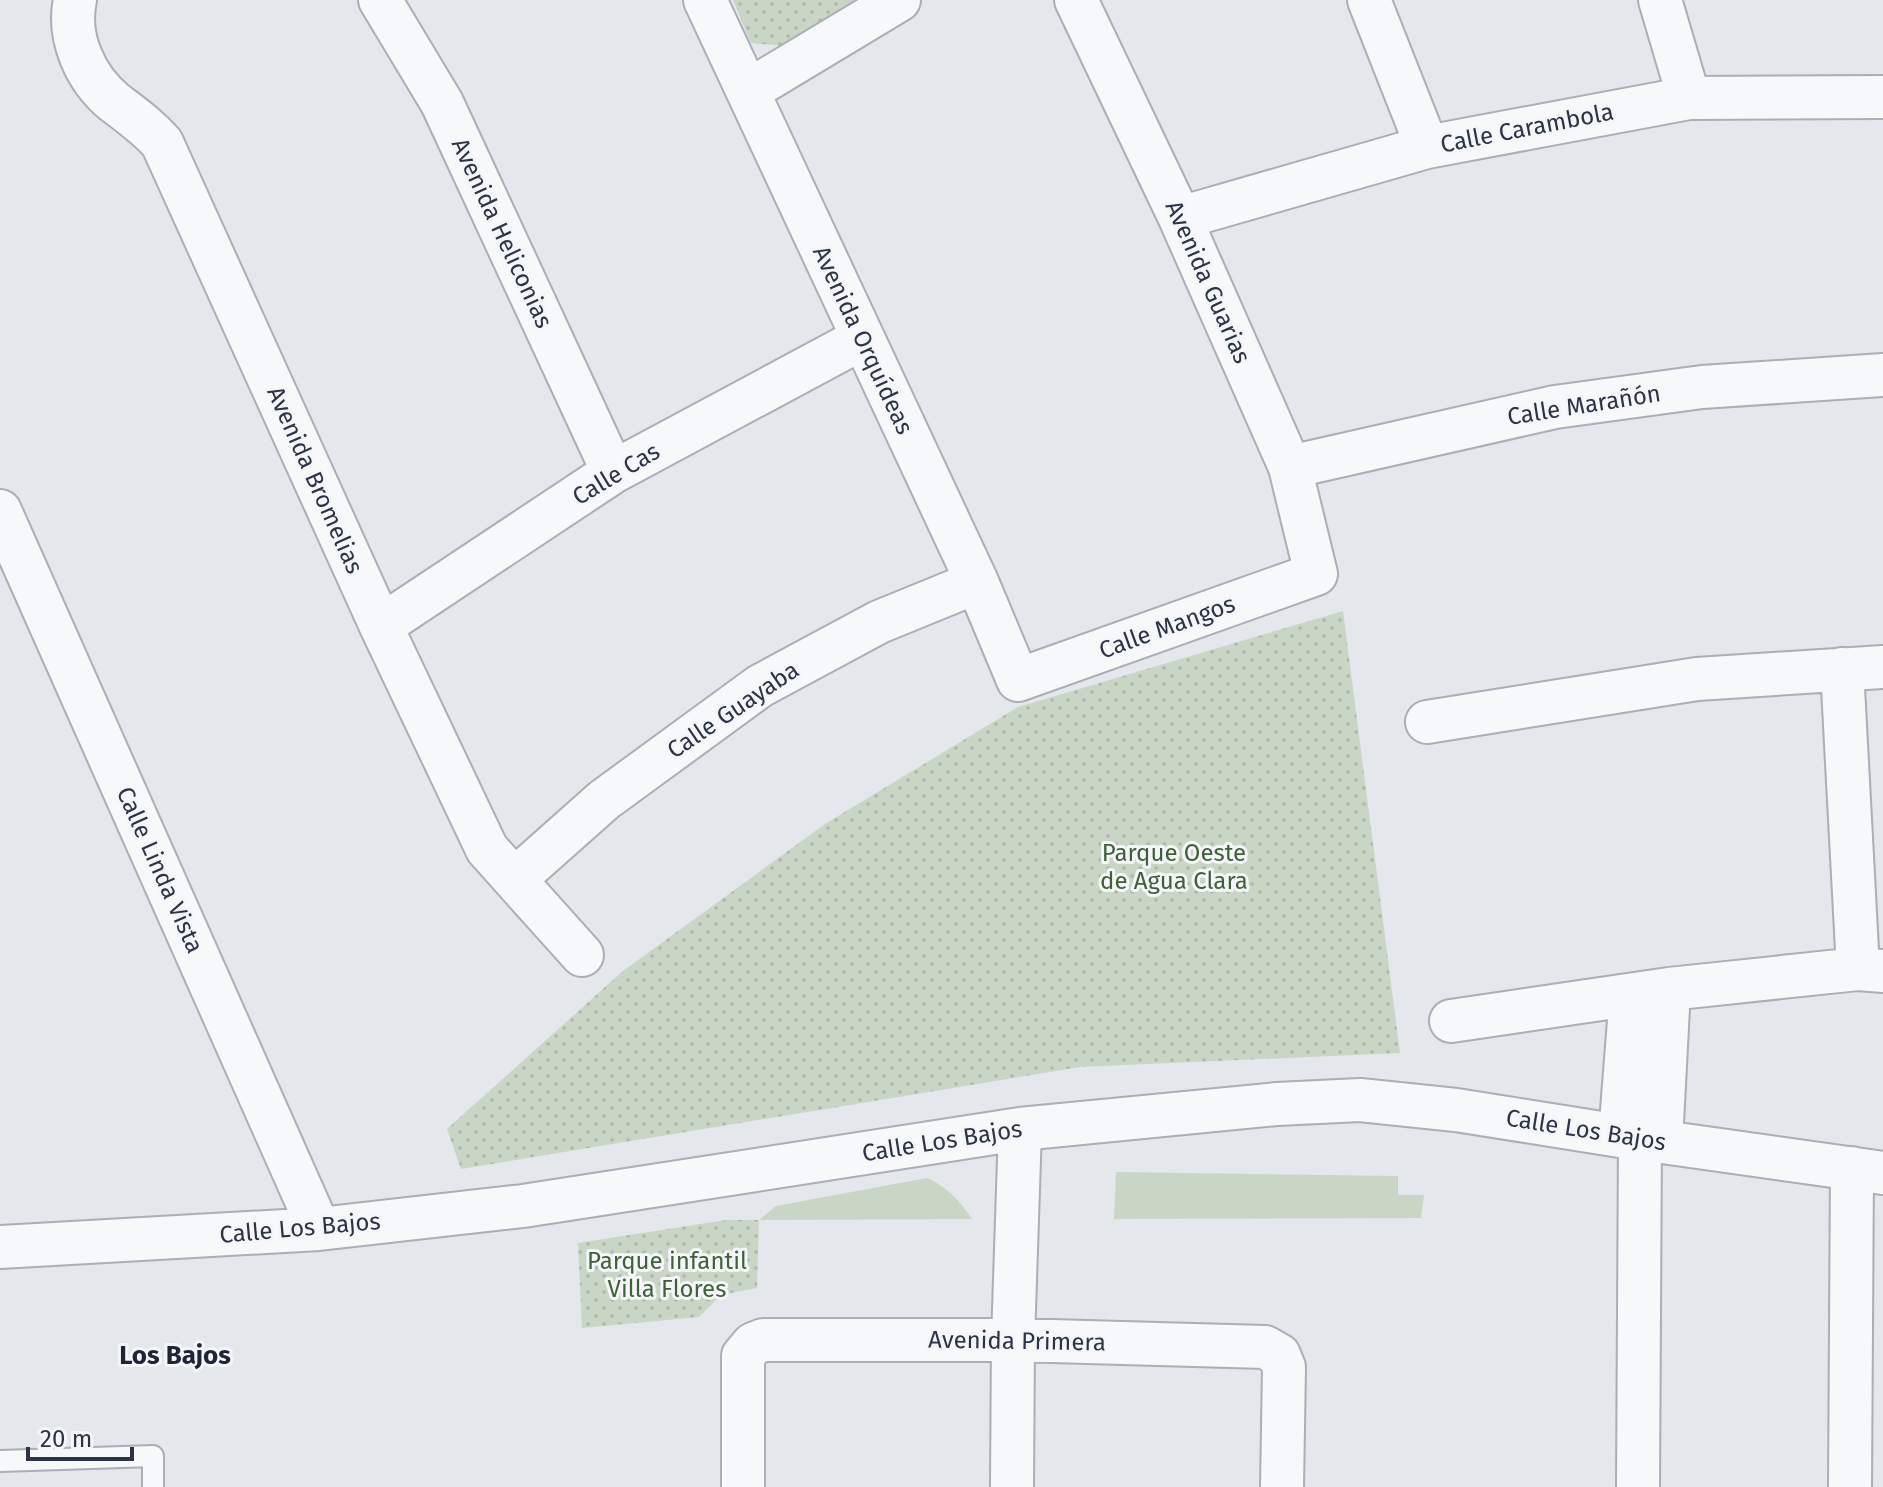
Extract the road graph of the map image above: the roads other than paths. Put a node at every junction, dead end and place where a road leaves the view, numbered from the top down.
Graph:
1 (75, 0) edge
2 (380, 0) edge
3 (705, 0) edge
4 (899, 0) edge
5 (1076, 0) edge
6 (1369, 0) edge
7 (1660, 0) edge
8 (748, 91) junction
9 (1883, 97) edge
10 (1689, 98) junction
11 (1427, 147) junction
12 (1180, 218) junction
13 (861, 339) junction
14 (1883, 375) edge
15 (1290, 467) junction
16 (613, 472) junction
17 (0, 511) edge
18 (1316, 574) joint
19 (977, 582) junction
20 (381, 626) junction
21 (1883, 667) edge
22 (1842, 669) junction
23 (1018, 680) joint
24 (1427, 722) dead end
25 (515, 879) junction
26 (582, 955) dead end
27 (1870, 970) edge
28 (1650, 992) junction
29 (1451, 1021) dead end
30 (1020, 1129) junction
31 (1640, 1139) junction
32 (1868, 1171) edge
33 (319, 1229) junction
34 (0, 1247) edge
35 (1013, 1340) junction
36 (0, 1461) edge
37 (153, 1487) edge
38 (743, 1487) edge
39 (1012, 1487) edge
40 (1282, 1487) edge
41 (1638, 1487) edge
42 (1850, 1487) edge

1 - 20 street, Avenida Bromelias
2 - 16 street, Avenida Heliconias
3 - 8 street, Avenida Orquídeas
4 - 8 street
5 - 12 street, Avenida Guarias
6 - 11 street
7 - 10 street
8 - 13 street, Avenida Orquídeas
9 - 10 street, Calle Carambola
10 - 11 street, Calle Carambola
11 - 12 street, Calle Carambola
12 - 15 street, Avenida Guarias
13 - 16 street, Calle Cas
13 - 19 street, Avenida Orquídeas
14 - 15 street, Calle Marañón
15 - 18 street, Avenida Guarias
16 - 20 street, Calle Cas
17 - 33 street, Calle Linda Vista
18 - 23 street, Calle Mangos
19 - 23 street, Avenida Orquídeas
19 - 25 street, Calle Guayaba
20 - 25 street, Avenida Bromelias
21 - 22 street
22 - 24 street
22 - 27 street
25 - 26 street, Avenida Bromelias
27 - 28 street
28 - 29 street
28 - 31 street
30 - 31 street, Calle Los Bajos
30 - 33 street, Calle Los Bajos
30 - 35 street
31 - 32 street, Calle Los Bajos
31 - 41 street
32 - 42 street
33 - 34 street, Calle Los Bajos
35 - 38 street, Avenida Primera
35 - 39 street
35 - 40 street, Avenida Primera
36 - 37 lane

